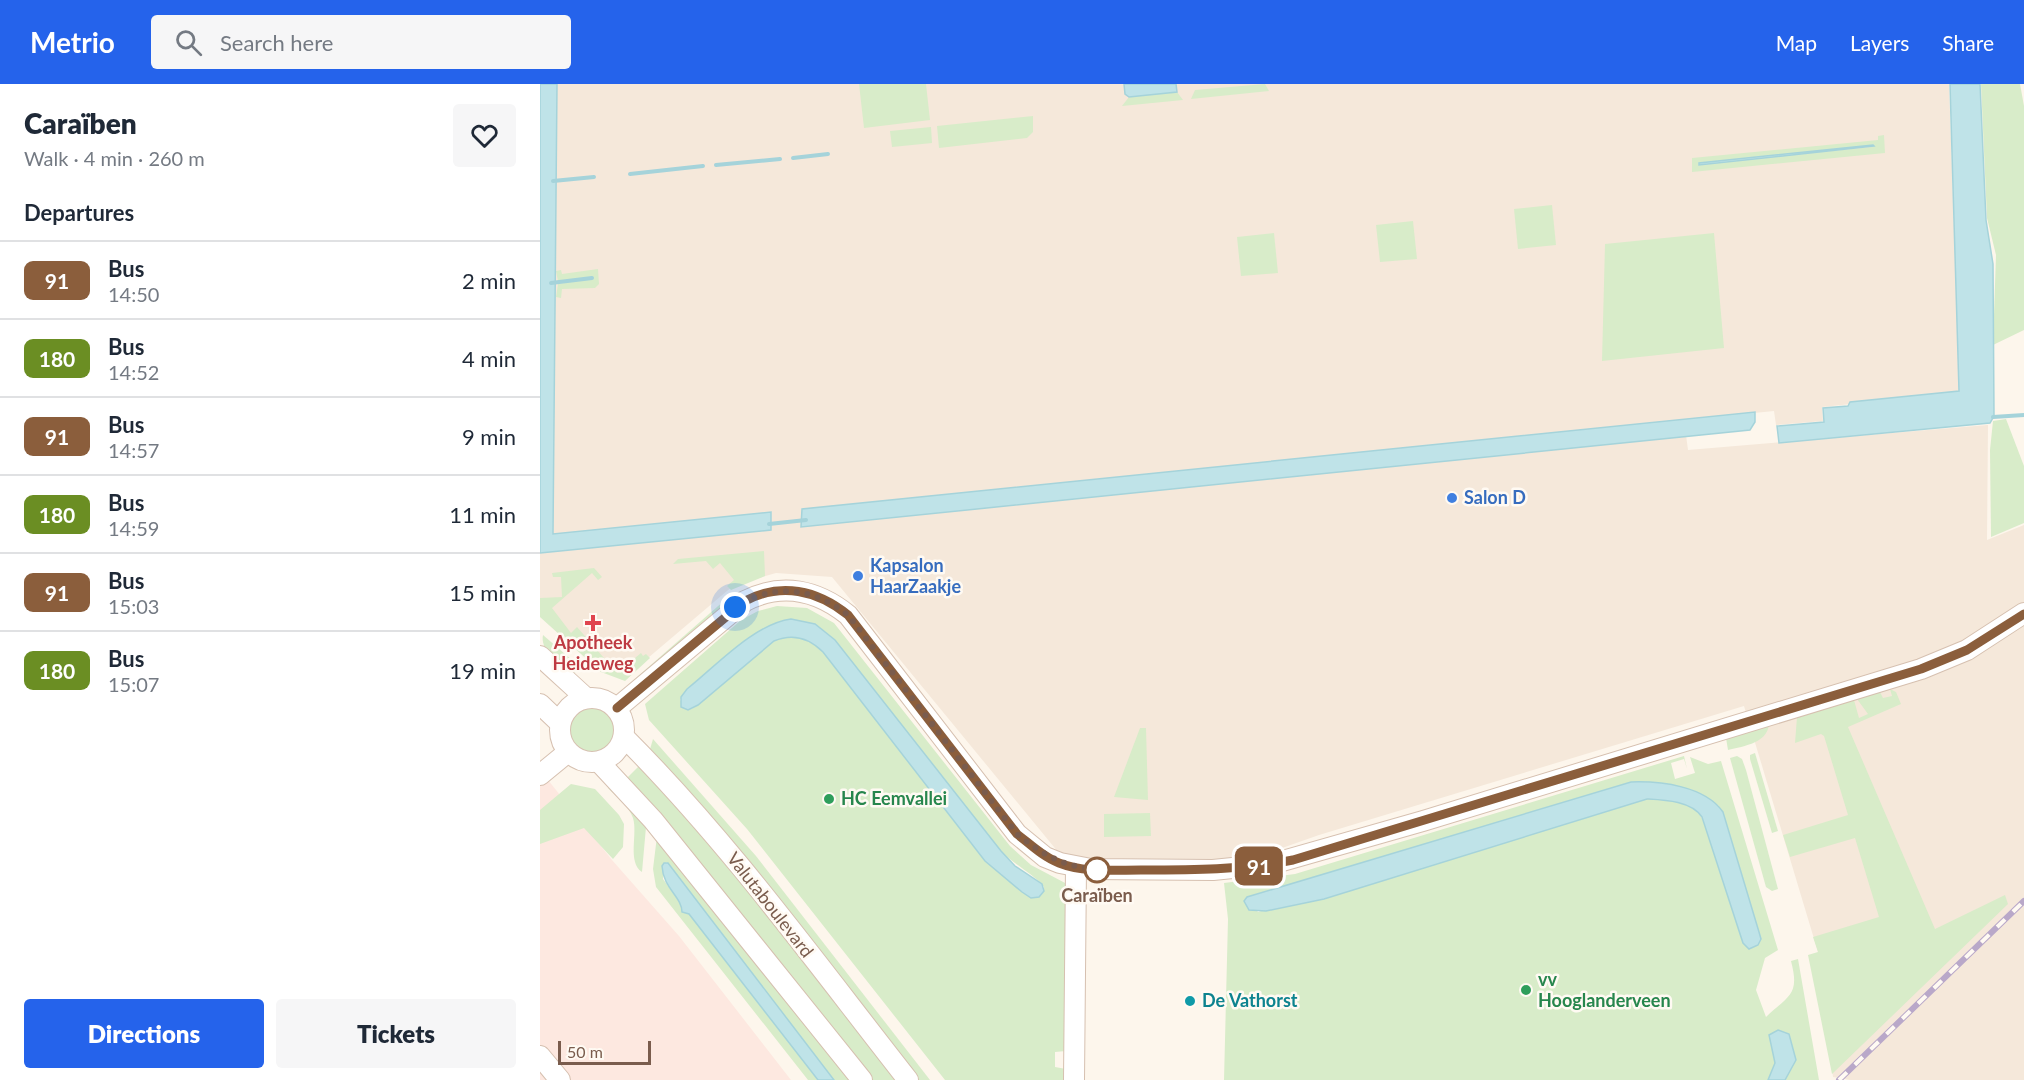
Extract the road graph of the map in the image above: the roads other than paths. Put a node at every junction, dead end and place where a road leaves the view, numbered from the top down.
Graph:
1 (2024, 614) edge
2 (540, 656) edge
3 (586, 698) junction
4 (540, 704) edge
5 (617, 708) junction
6 (560, 723) junction
7 (624, 737) junction
8 (568, 752) junction
9 (599, 762) junction
10 (540, 775) edge
11 (1076, 868) junction
12 (540, 1056) edge
13 (560, 1080) edge
14 (862, 1080) edge
15 (908, 1080) edge
16 (1074, 1080) edge

1 - 11 street
2 - 3 street
3 - 5 street
3 - 6 street
4 - 6 street
5 - 7 street
5 - 11 street
6 - 8 street
7 - 9 street
7 - 15 street, Valutaboulevard
8 - 9 street
8 - 10 street
9 - 14 street, Valutaboulevard
11 - 16 street
12 - 13 street

